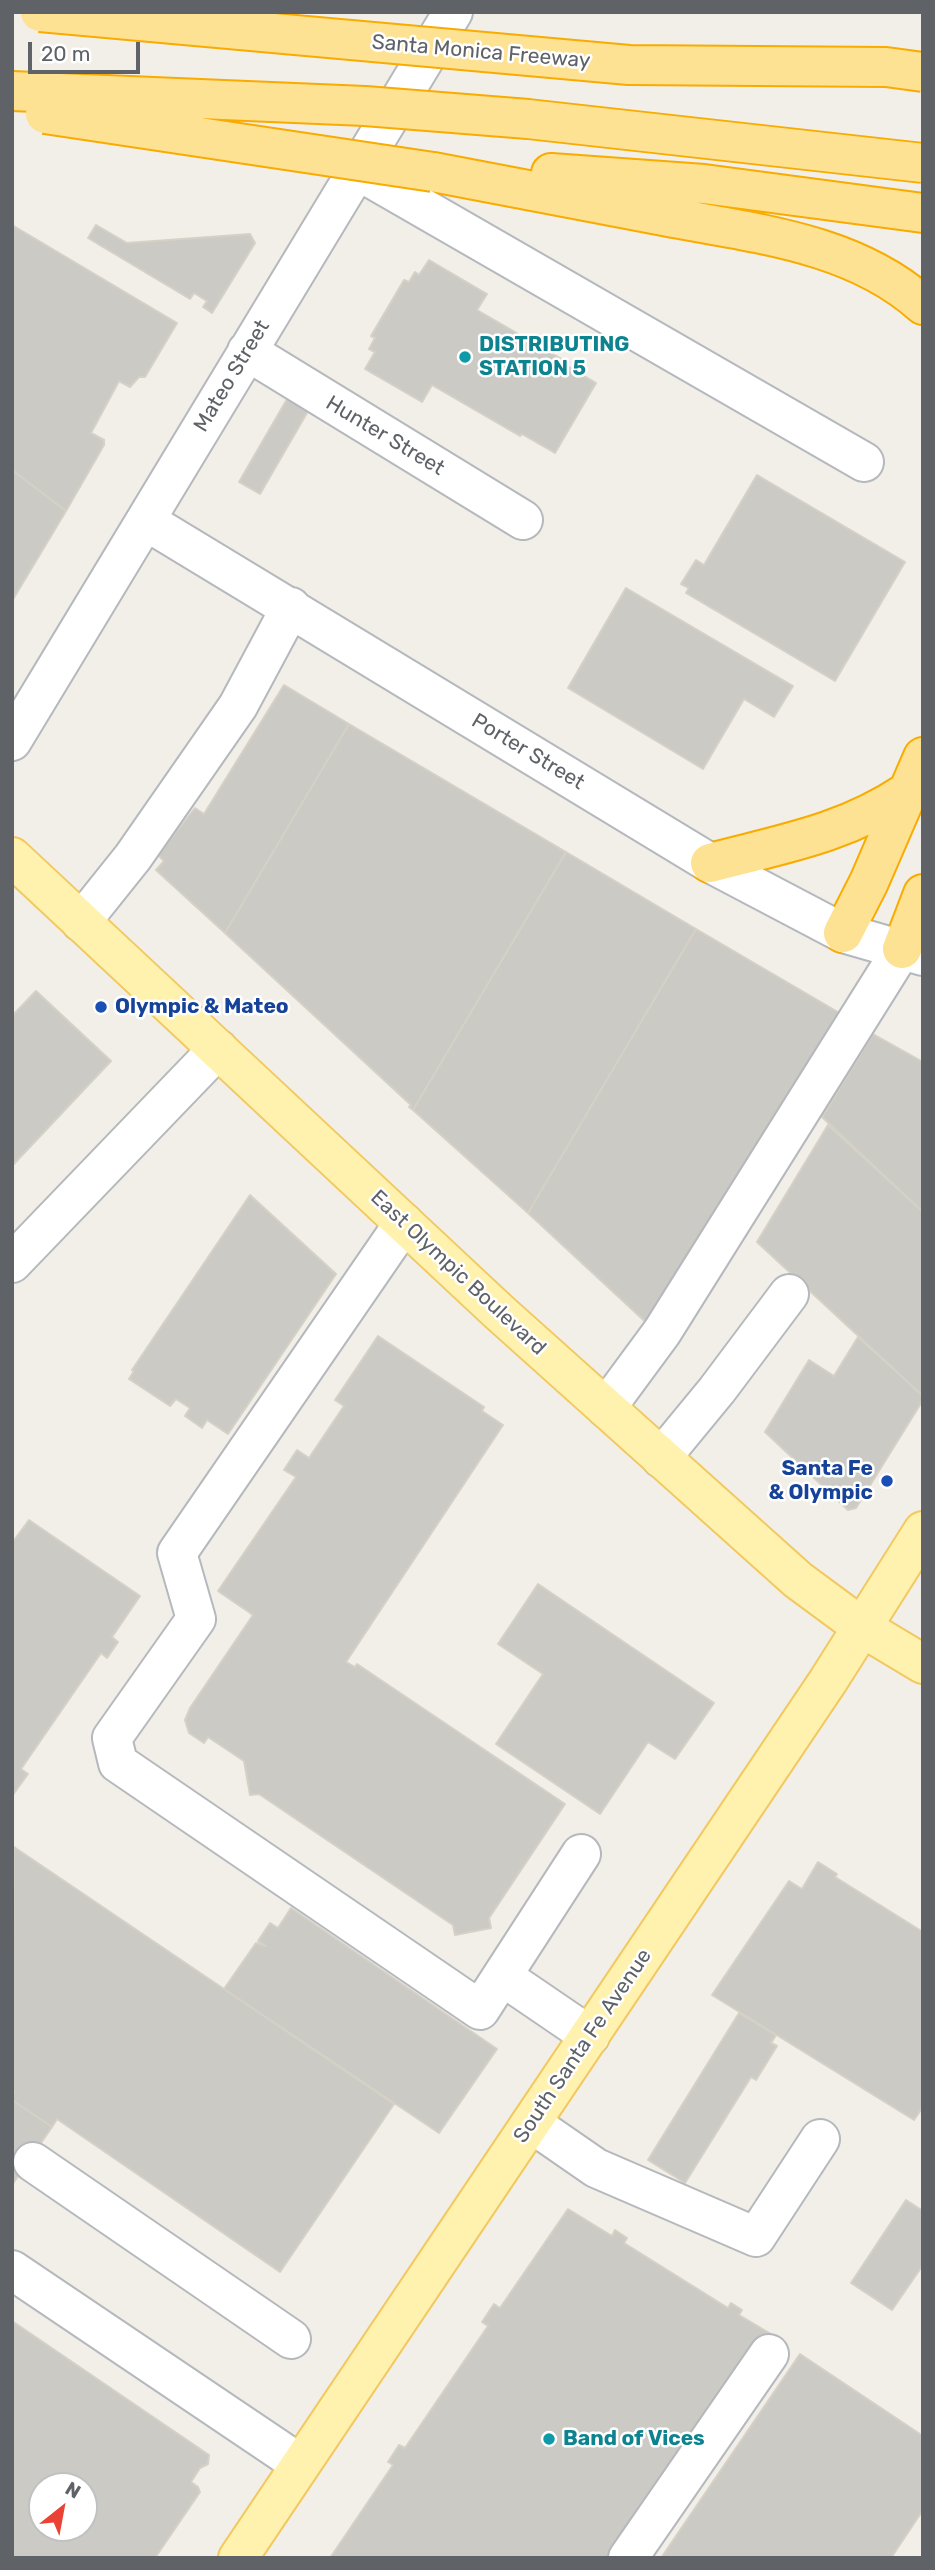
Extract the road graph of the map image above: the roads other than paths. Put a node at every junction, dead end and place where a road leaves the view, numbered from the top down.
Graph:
1 (40, 12) edge
2 (453, 12) edge
3 (923, 72) edge
4 (12, 91) edge
5 (12, 109) edge
6 (923, 163) edge
7 (357, 170) junction
8 (433, 172) junction
9 (923, 213) edge
10 (923, 304) edge
11 (247, 351) junction
12 (864, 462) dead end
13 (523, 520) dead end
14 (146, 521) junction
15 (291, 607) junction
16 (12, 741) edge
17 (923, 757) edge
18 (907, 792) junction
19 (12, 857) edge
20 (710, 863) junction
21 (923, 894) edge
22 (81, 922) junction
23 (843, 933) junction
24 (912, 952) edge
25 (218, 1049) junction
26 (404, 1223) junction
27 (12, 1263) edge
28 (789, 1294) dead end
29 (606, 1408) junction
30 (661, 1458) junction
31 (923, 1531) edge
32 (863, 1628) junction
33 (923, 1664) edge
34 (581, 1854) dead end
35 (502, 1976) junction
36 (590, 2036) junction
37 (531, 2123) junction
38 (820, 2139) dead end
39 (33, 2162) dead end
40 (12, 2270) edge
41 (291, 2339) dead end
42 (769, 2354) dead end
43 (300, 2464) junction
44 (238, 2558) edge
45 (628, 2558) edge

1 - 3 highway, Santa Monica Freeway, bridge
2 - 7 street, Mateo Street
4 - 6 highway, bridge
5 - 8 highway, bridge
7 - 11 street, Mateo Street
7 - 12 street
8 - 9 highway
8 - 10 highway
11 - 13 street, Hunter Street
11 - 14 street, Mateo Street
14 - 15 street, Porter Street
14 - 16 street, Mateo Street
15 - 20 street, Porter Street
15 - 22 street
17 - 18 highway
18 - 20 highway
18 - 23 highway
19 - 22 main road, East Olympic Boulevard
20 - 23 street, Porter Street
21 - 24 highway
22 - 25 main road, East Olympic Boulevard
23 - 24 street, Porter Street
24 - 29 street
25 - 26 main road, East Olympic Boulevard
25 - 27 street
26 - 29 main road, East Olympic Boulevard
26 - 35 street
28 - 30 street
29 - 30 main road, East Olympic Boulevard
30 - 32 main road, East Olympic Boulevard
31 - 32 main road, South Santa Fe Avenue
32 - 33 main road, East Olympic Boulevard
32 - 36 main road, South Santa Fe Avenue
34 - 35 street
35 - 36 street
36 - 37 main road, South Santa Fe Avenue
37 - 38 street
37 - 43 main road, South Santa Fe Avenue
39 - 41 street
40 - 43 street
42 - 45 street
43 - 44 main road, South Santa Fe Avenue

